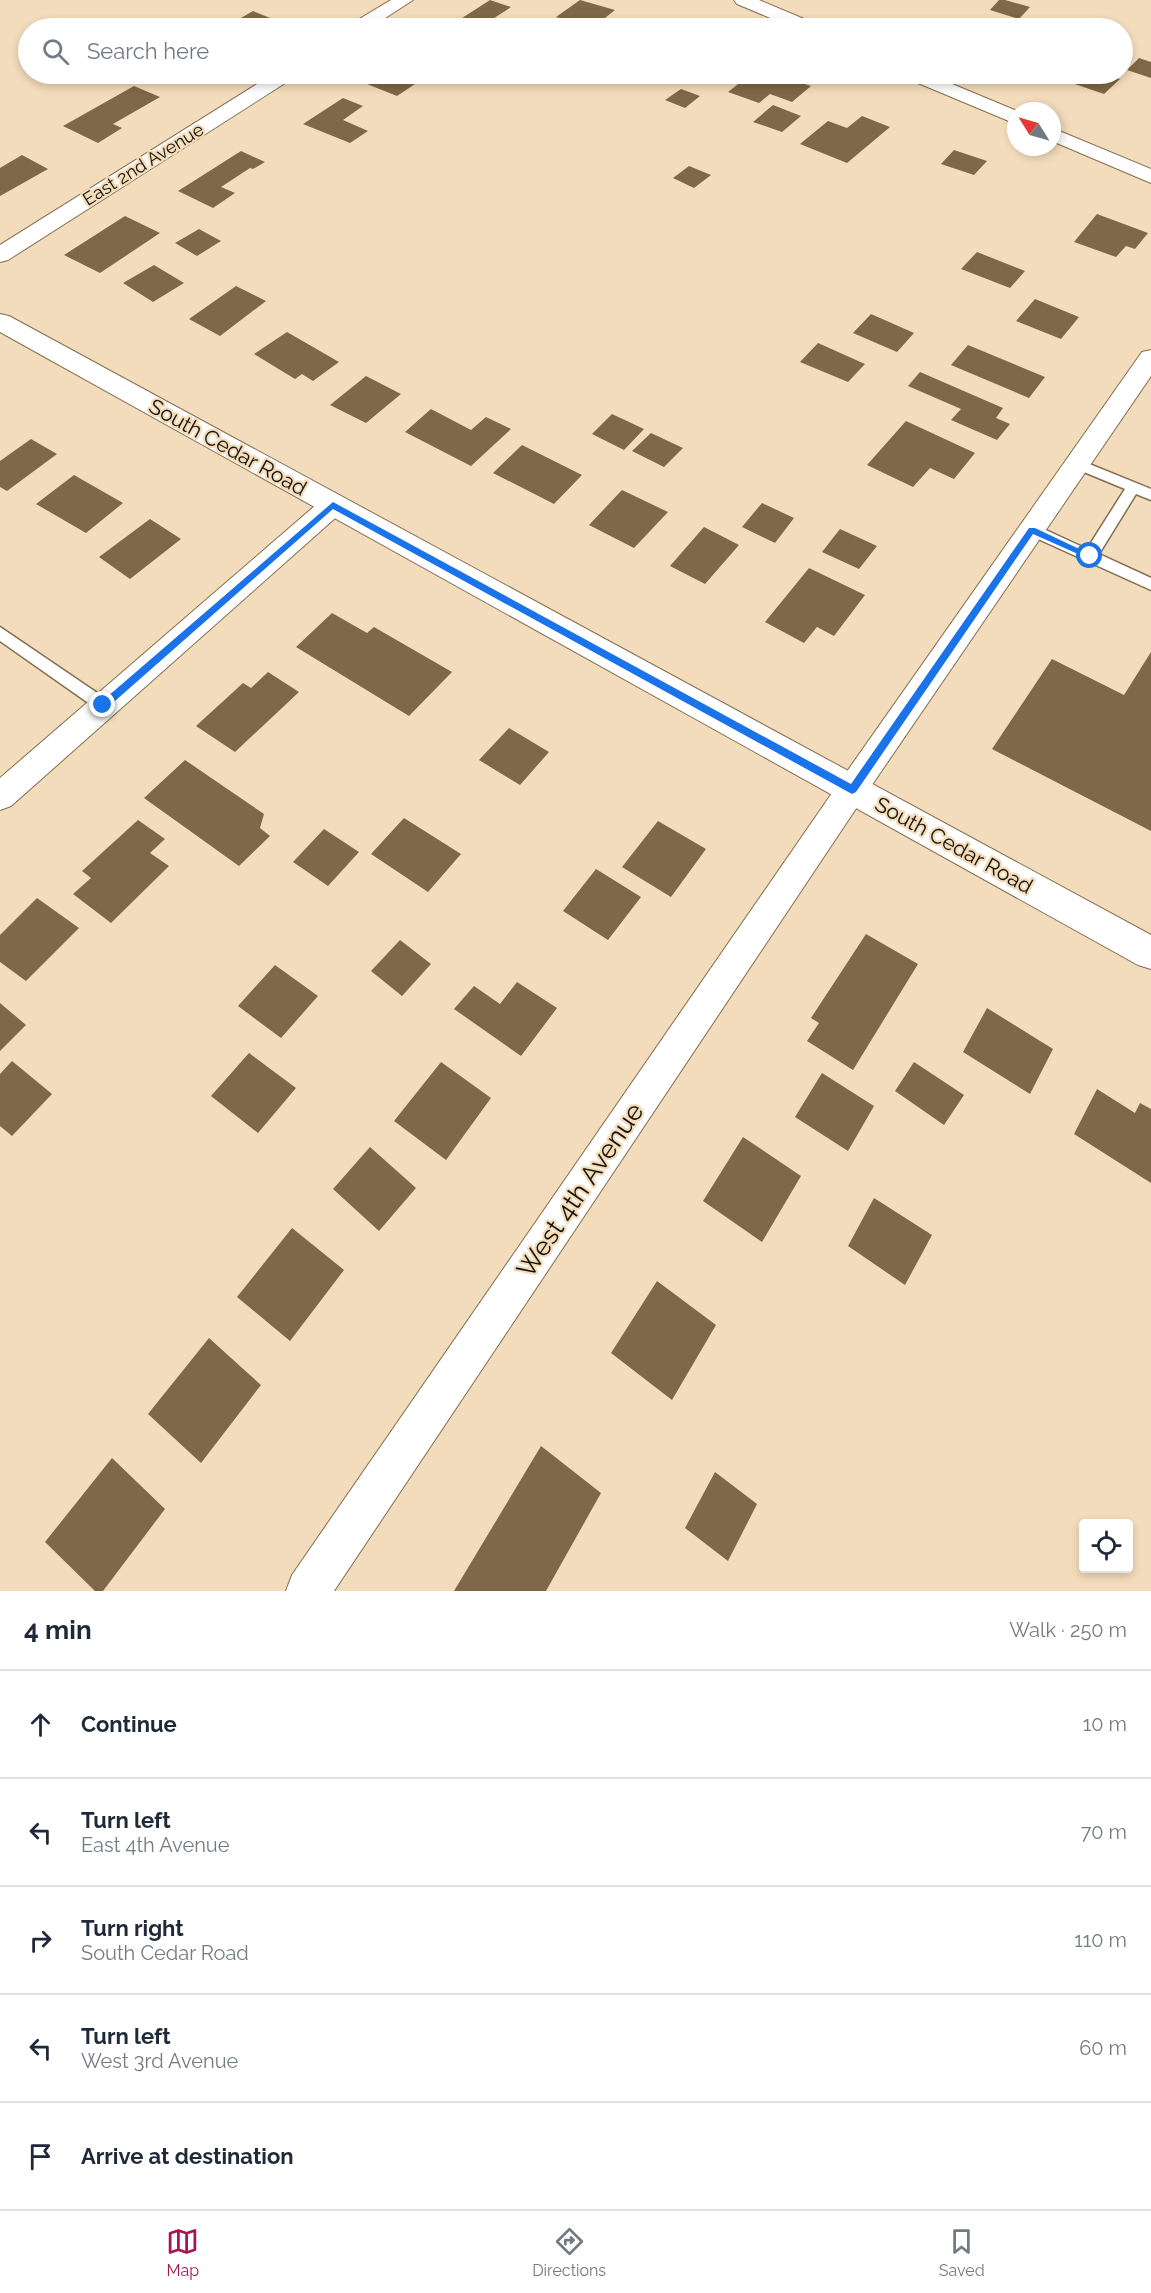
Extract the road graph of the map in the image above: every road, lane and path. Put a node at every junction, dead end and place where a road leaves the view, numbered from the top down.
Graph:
1 (404, 0) edge
2 (743, 0) edge
3 (374, 18) edge
4 (785, 18) edge
5 (270, 84) edge
6 (936, 84) edge
7 (1007, 114) edge
8 (1061, 138) edge
9 (1151, 177) edge
10 (0, 255) edge
11 (0, 322) edge
12 (1151, 358) edge
13 (1077, 464) junction
14 (1133, 488) junction
15 (1151, 495) edge
16 (333, 505) junction
17 (1032, 530) junction
18 (1090, 556) junction
19 (1151, 584) edge
20 (0, 633) edge
21 (103, 705) junction
22 (852, 789) junction
23 (0, 797) edge
24 (1151, 953) edge
25 (308, 1591) edge

1 - 3 street
2 - 4 street
5 - 10 street, East 2nd Avenue
6 - 7 street
8 - 9 street
11 - 16 main road, South Cedar Road
12 - 13 street, West 4th Avenue
13 - 14 lane
13 - 17 street, West 4th Avenue
14 - 15 lane
14 - 18 lane
16 - 21 street
16 - 22 main road, South Cedar Road
17 - 18 lane
17 - 22 street, West 4th Avenue
18 - 19 lane
20 - 21 lane
21 - 23 street
22 - 24 main road, South Cedar Road
22 - 25 street, West 4th Avenue

